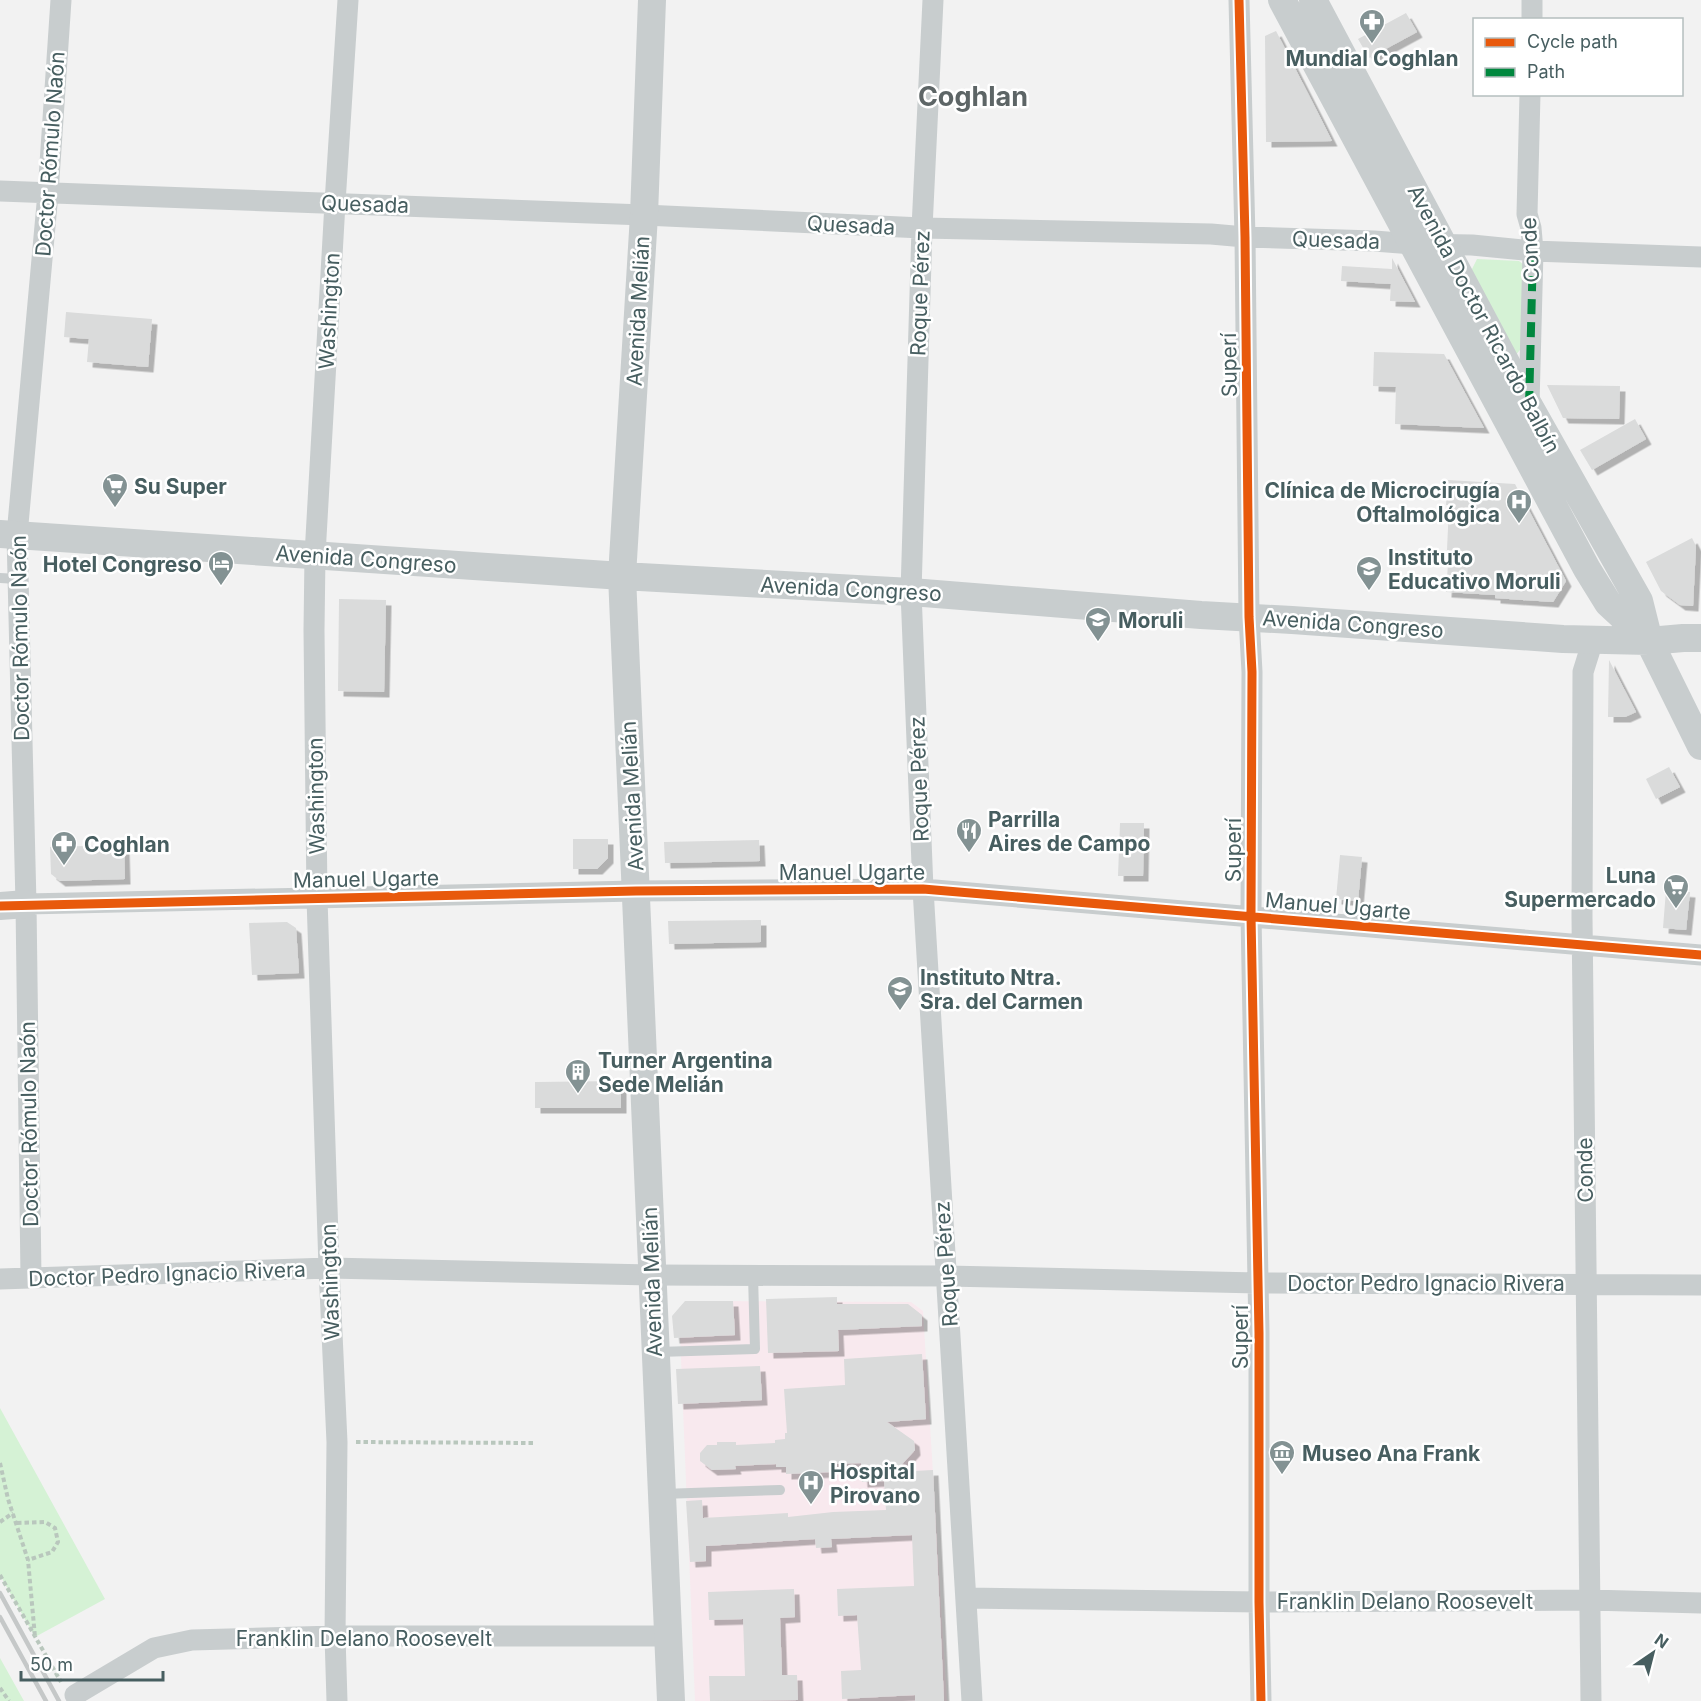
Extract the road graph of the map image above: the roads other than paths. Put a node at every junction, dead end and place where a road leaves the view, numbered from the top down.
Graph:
1 (61, 0) edge
2 (348, 0) edge
3 (652, 0) edge
4 (933, 0) edge
5 (1239, 0) edge
6 (1282, 0) edge
7 (1313, 0) edge
8 (1532, 0) edge
9 (1532, 18) edge
10 (1530, 96) edge
11 (0, 191) edge
12 (48, 193) junction
13 (334, 202) junction
14 (644, 215) junction
15 (922, 228) junction
16 (1245, 237) junction
17 (1413, 244) junction
18 (1444, 245) junction
19 (1533, 250) junction
20 (1701, 257) edge
21 (1529, 406) junction
22 (8, 535) edge
23 (315, 555) junction
24 (622, 576) junction
25 (9, 578) edge
26 (911, 592) junction
27 (1608, 603) junction
28 (1250, 617) junction
29 (1701, 638) edge
30 (1593, 640) junction
31 (1649, 641) junction
32 (1701, 746) edge
33 (923, 889) junction
34 (636, 891) junction
35 (317, 898) junction
36 (13, 905) edge
37 (1251, 916) junction
38 (1582, 945) junction
39 (1701, 955) edge
40 (330, 1269) junction
41 (652, 1275) junction
42 (753, 1275) junction
43 (946, 1276) junction
44 (31, 1278) junction
45 (0, 1279) edge
46 (1258, 1283) junction
47 (1586, 1284) junction
48 (1701, 1285) edge
49 (655, 1352) junction
50 (780, 1490) dead end
51 (662, 1494) junction
52 (966, 1598) junction
53 (1590, 1600) junction
54 (1259, 1602) junction
55 (1701, 1603) edge
56 (335, 1636) junction
57 (668, 1636) junction
58 (68, 1688) road end
59 (337, 1701) edge
60 (671, 1701) edge
61 (972, 1701) edge
62 (1261, 1701) edge
63 (1591, 1701) edge

1 - 12 street, Doctor Rómulo Naón
2 - 13 street, Washington
3 - 14 main road, Avenida Melián
4 - 15 street, Roque Pérez
5 - 16 street, Superí
6 - 17 main road, Avenida Doctor Ricardo Balbín
7 - 18 main road, Avenida Doctor Ricardo Balbín
8 - 9 street
10 - 19 street, Conde
11 - 12 street, Quesada
12 - 13 street, Quesada
12 - 22 street, Doctor Rómulo Naón
13 - 14 street, Quesada
13 - 23 street, Washington
14 - 15 street, Quesada
14 - 24 main road, Avenida Melián
15 - 16 street, Quesada
15 - 26 street, Roque Pérez
16 - 17 street, Quesada
16 - 28 street, Superí
17 - 18 street, Quesada
17 - 27 main road, Avenida Doctor Ricardo Balbín
18 - 19 street, Quesada
18 - 21 main road, Avenida Doctor Ricardo Balbín
19 - 20 street, Quesada
19 - 21 street, Conde
21 - 31 main road, Avenida Doctor Ricardo Balbín
22 - 23 main road, Avenida Congreso
22 - 25 street, Doctor Rómulo Naón
23 - 24 main road, Avenida Congreso
23 - 35 street, Washington
24 - 26 main road, Avenida Congreso
24 - 34 main road, Avenida Melián
25 - 36 street, Doctor Rómulo Naón
26 - 28 main road, Avenida Congreso
26 - 33 street, Roque Pérez
27 - 30 main road
27 - 31 main road, Avenida Doctor Ricardo Balbín
28 - 30 main road, Avenida Congreso
28 - 37 street, Superí
29 - 31 main road, Avenida Congreso
30 - 31 main road, Avenida Congreso
30 - 38 street, Conde
31 - 32 main road, Avenida Doctor Ricardo Balbín
33 - 34 street, Manuel Ugarte
33 - 37 street, Manuel Ugarte
33 - 43 street, Roque Pérez
34 - 35 street, Manuel Ugarte
34 - 41 main road, Avenida Melián
35 - 36 street, Manuel Ugarte
35 - 40 street, Washington
36 - 44 street, Doctor Rómulo Naón
37 - 38 street, Manuel Ugarte
37 - 46 street, Superí
38 - 39 street, Manuel Ugarte
38 - 47 street, Conde
40 - 41 street, Doctor Pedro Ignacio Rivera
40 - 44 street, Doctor Pedro Ignacio Rivera
40 - 56 street, Washington
41 - 42 street, Doctor Pedro Ignacio Rivera
41 - 49 main road, Avenida Melián
42 - 43 street, Doctor Pedro Ignacio Rivera
42 - 49 lane
43 - 46 street, Doctor Pedro Ignacio Rivera
43 - 52 street, Roque Pérez
44 - 45 street, Doctor Pedro Ignacio Rivera
46 - 47 street, Doctor Pedro Ignacio Rivera
46 - 54 street, Superí
47 - 48 street, Doctor Pedro Ignacio Rivera
47 - 53 street, Conde
49 - 51 main road, Avenida Melián
50 - 51 lane
51 - 57 main road, Avenida Melián
52 - 54 street, Franklin Delano Roosevelt
52 - 61 street, Roque Pérez
53 - 54 street, Franklin Delano Roosevelt
53 - 55 street, Franklin Delano Roosevelt
53 - 63 street, Conde
54 - 62 street, Superí
56 - 57 street, Franklin Delano Roosevelt
56 - 58 street, Franklin Delano Roosevelt
56 - 59 street, Washington
57 - 60 main road, Avenida Melián

